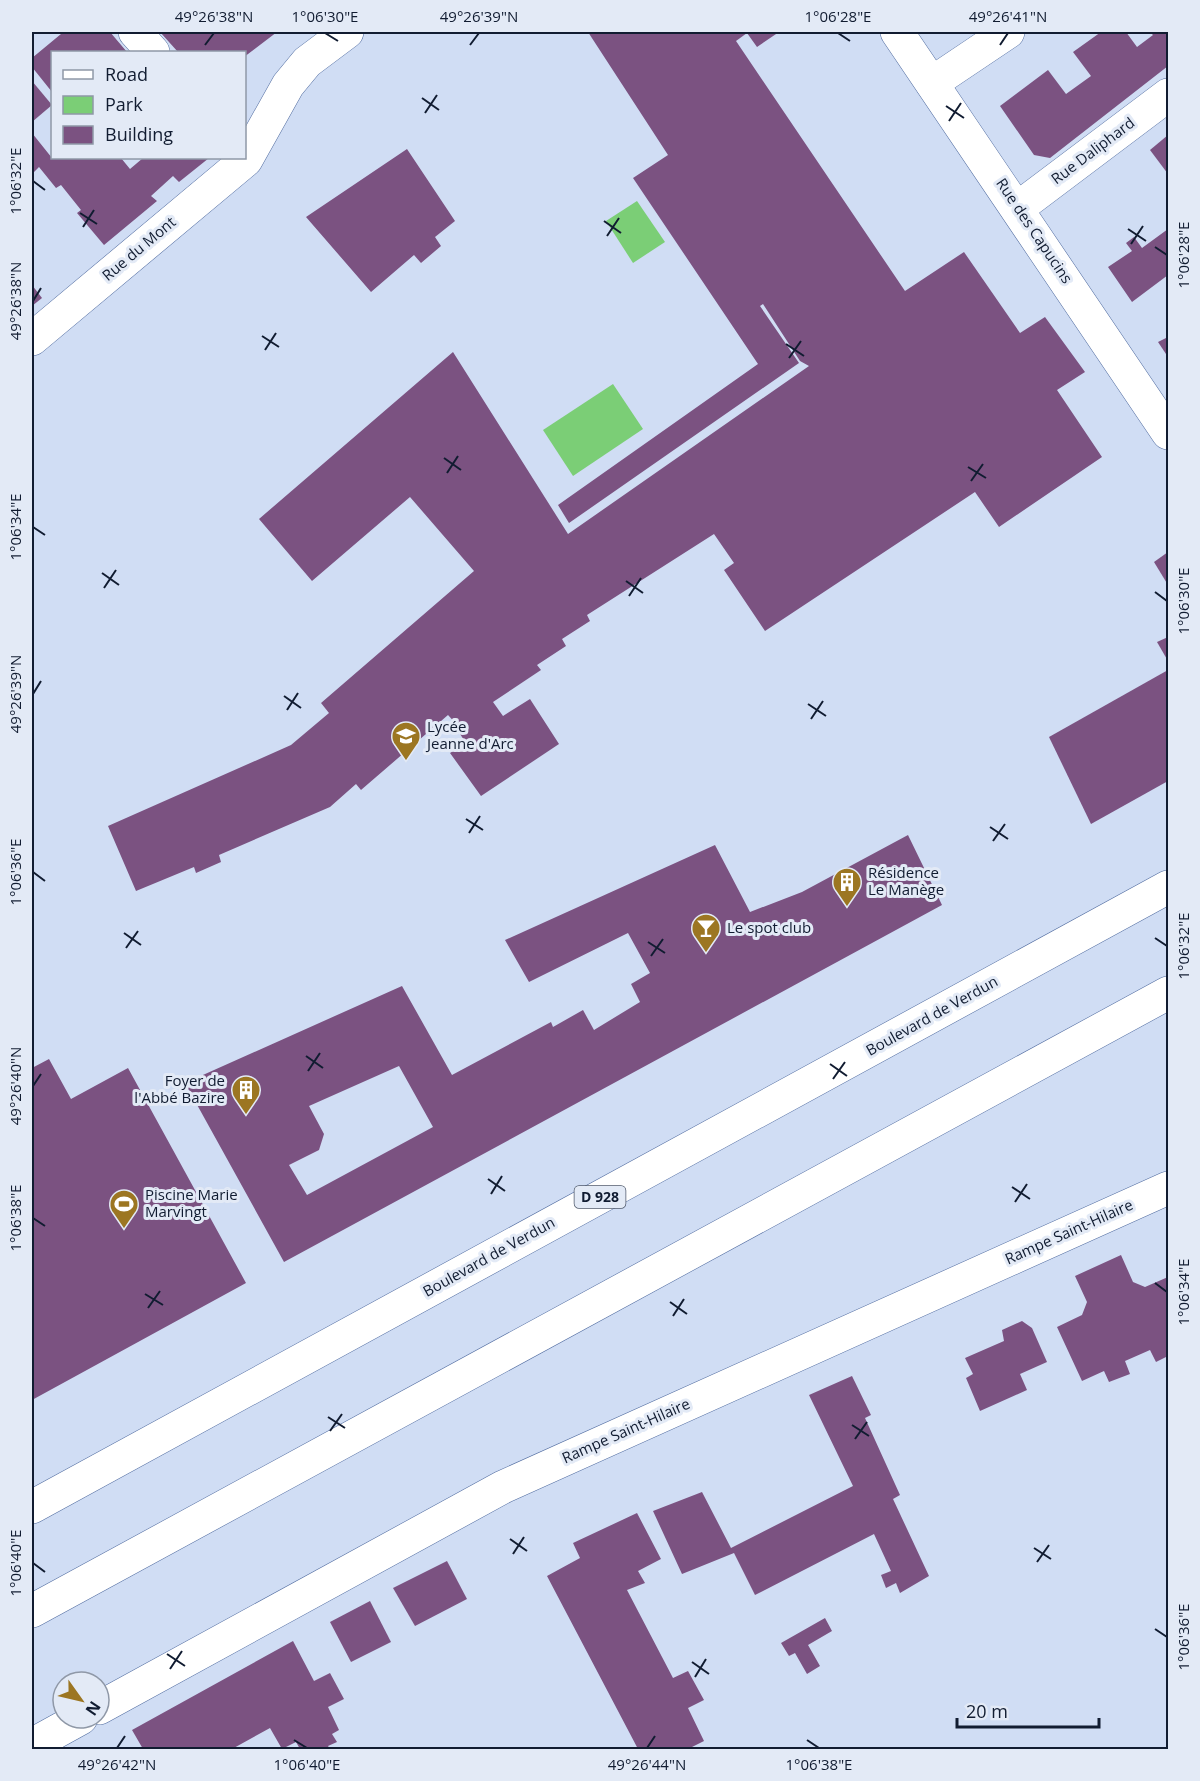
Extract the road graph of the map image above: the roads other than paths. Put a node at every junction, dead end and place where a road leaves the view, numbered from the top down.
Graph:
1 (135, 32) edge
2 (347, 32) edge
3 (897, 32) edge
4 (1008, 32) edge
5 (152, 51) edge
6 (932, 83) junction
7 (1168, 95) edge
8 (246, 157) edge
9 (245, 159) edge
10 (1018, 208) junction
11 (32, 339) edge
12 (1168, 433) edge
13 (1168, 887) edge
14 (1168, 993) edge
15 (1168, 1188) edge
16 (32, 1506) edge
17 (32, 1611) edge
18 (111, 1701) edge
19 (59, 1730) edge
20 (32, 1745) edge

1 - 5 main road
2 - 8 main road
3 - 6 main road, Rue des Capucins
4 - 6 main road
6 - 10 main road, Rue des Capucins
7 - 10 main road, Rue Daliphard
9 - 11 main road, Rue du Mont
10 - 12 main road, Rue des Capucins
13 - 16 main road, Boulevard de Verdun / D 928
14 - 17 main road
15 - 18 main road, Rampe Saint-Hilaire
19 - 20 main road

